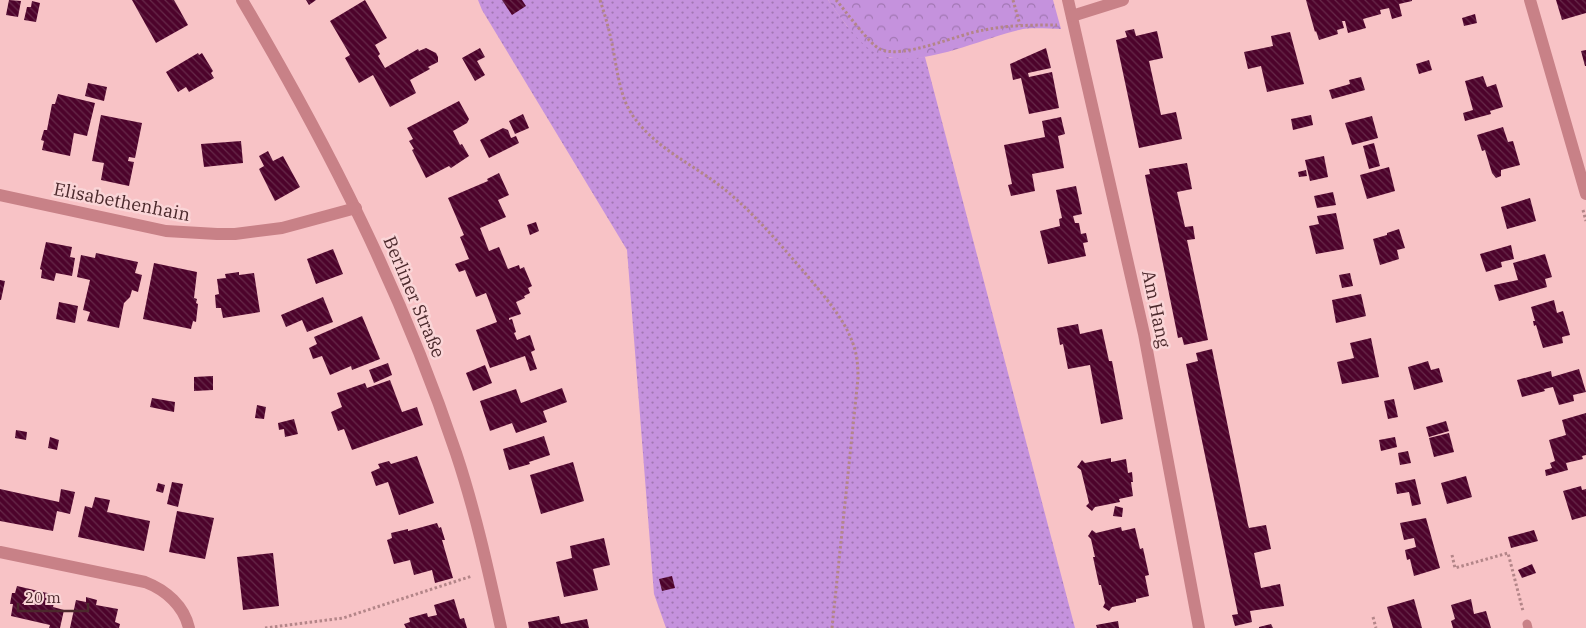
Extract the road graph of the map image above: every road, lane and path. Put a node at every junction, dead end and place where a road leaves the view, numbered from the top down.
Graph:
1 (242, 0) edge
2 (600, 0) edge
3 (836, 0) edge
4 (1013, 0) edge
5 (1068, 0) edge
6 (1123, 0) edge
7 (1530, 0) edge
8 (1074, 21) junction
9 (1020, 24) junction
10 (1586, 194) edge
11 (0, 196) edge
12 (356, 208) junction
13 (0, 552) edge
14 (1452, 555) dead end
15 (488, 570) junction
16 (1373, 618) dead end
17 (1527, 626) edge
18 (189, 628) edge
19 (265, 628) edge
20 (501, 628) edge
21 (832, 628) edge
22 (1198, 628) edge
23 (1376, 628) edge

1 - 12 street, Berliner Straße
2 - 21 path
3 - 9 path
4 - 9 path
5 - 8 street, Am Hang
6 - 8 street
7 - 10 street
8 - 9 path
8 - 22 street, Am Hang
11 - 12 street, Elisabethenhain
12 - 15 street, Berliner Straße
13 - 18 street
14 - 17 path
15 - 19 path
15 - 20 street, Berliner Straße
16 - 23 path

